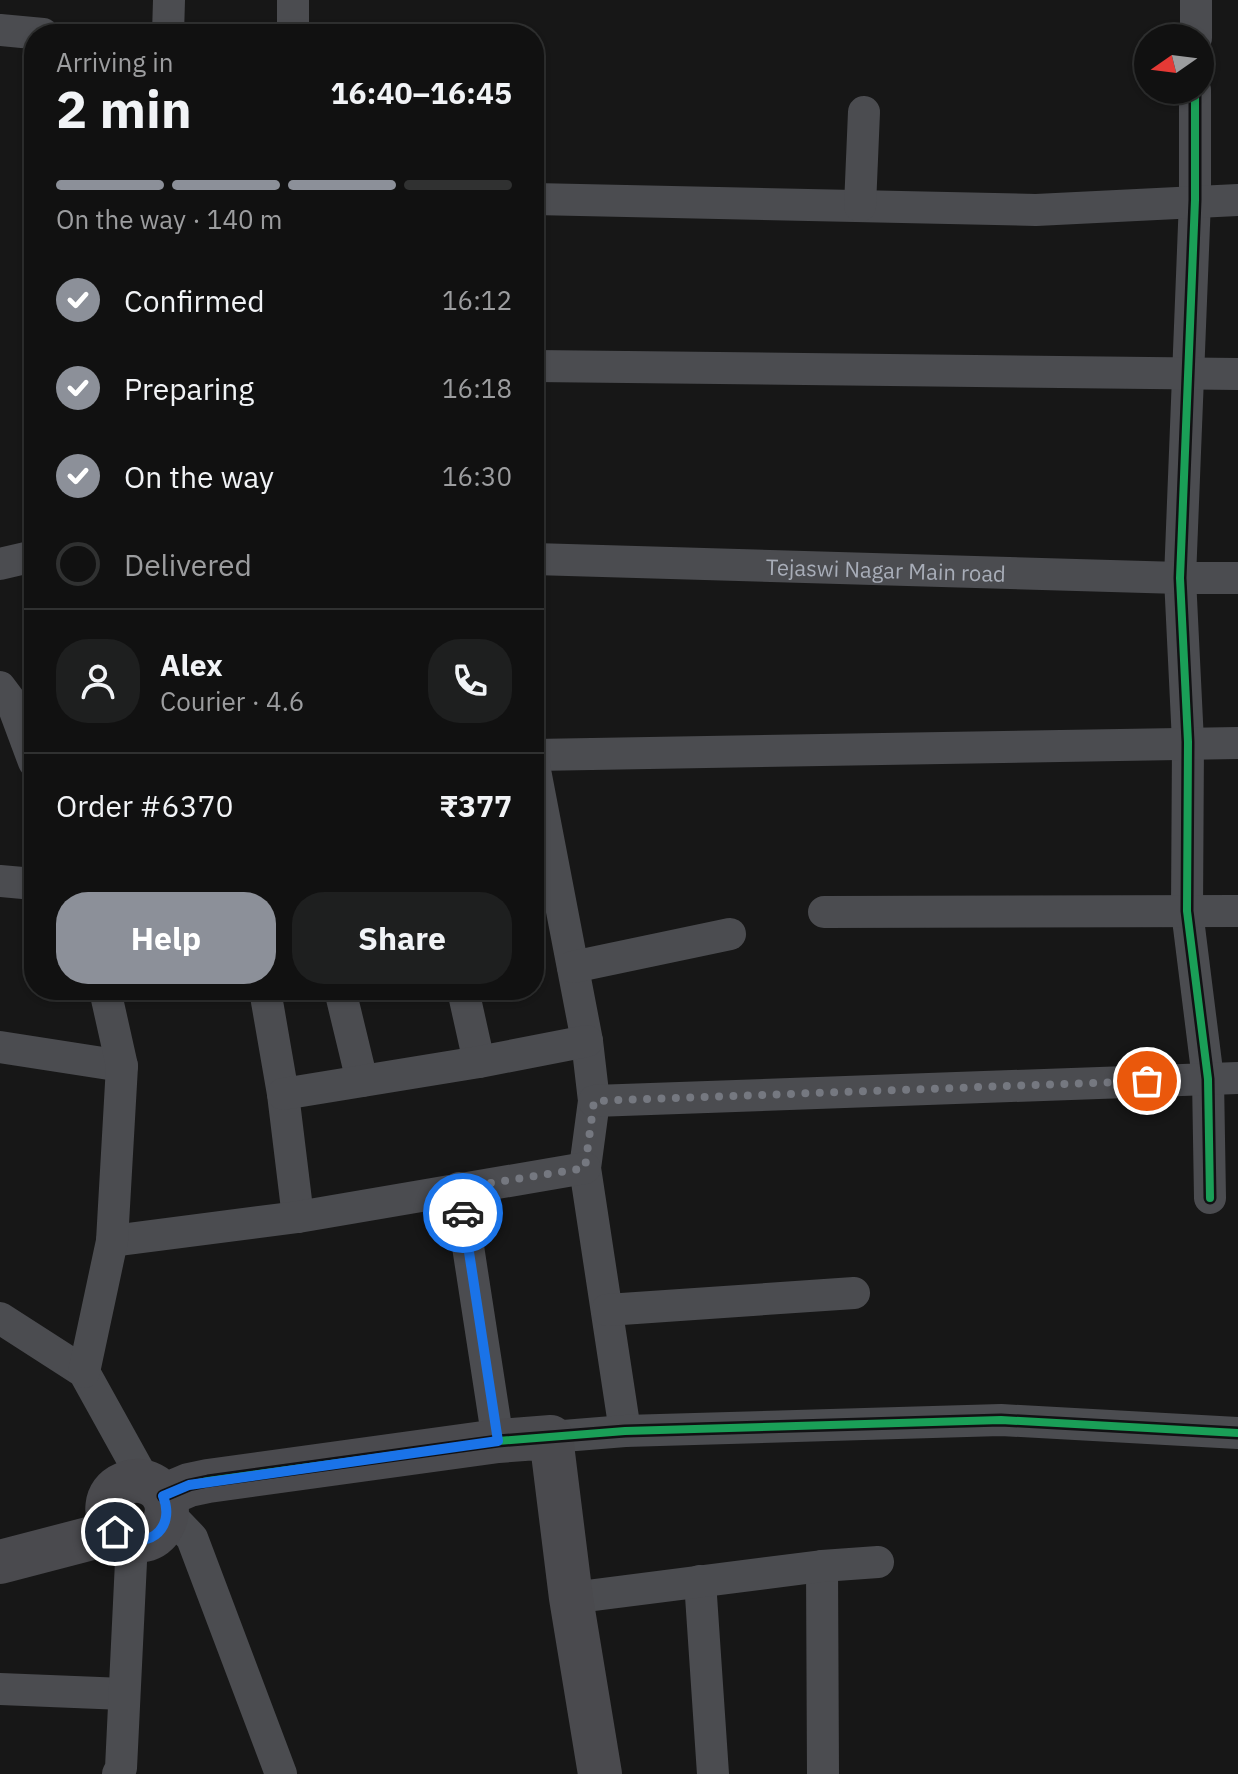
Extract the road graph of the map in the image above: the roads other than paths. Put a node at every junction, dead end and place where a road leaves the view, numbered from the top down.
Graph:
1 (169, 0) edge
2 (293, 0) edge
3 (1196, 0) edge
4 (168, 24) edge
5 (293, 24) edge
6 (1196, 24) edge
7 (0, 30) edge
8 (24, 32) edge
9 (1195, 104) edge
10 (864, 112) dead end
11 (544, 199) edge
12 (1195, 200) junction
13 (1238, 200) edge
14 (860, 206) junction
15 (544, 366) edge
16 (1186, 372) junction
17 (1238, 374) edge
18 (24, 558) edge
19 (544, 559) edge
20 (0, 564) edge
21 (1180, 578) junction
22 (1238, 578) edge
23 (4, 701) edge
24 (24, 742) edge
25 (1188, 742) junction
26 (1238, 743) edge
27 (544, 755) edge
28 (544, 817) edge
29 (0, 881) edge
30 (24, 883) edge
31 (1187, 911) junction
32 (1238, 911) edge
33 (824, 912) dead end
34 (730, 934) dead end
35 (573, 967) junction
36 (107, 1000) edge
37 (267, 1000) edge
38 (342, 1000) edge
39 (465, 1000) edge
40 (587, 1041) junction
41 (0, 1047) edge
42 (479, 1062) junction
43 (122, 1066) junction
44 (1223, 1079) edge
45 (362, 1081) junction
46 (283, 1094) junction
47 (594, 1101) junction
48 (585, 1168) junction
49 (459, 1188) junction
50 (1210, 1198) dead end
51 (298, 1217) junction
52 (112, 1241) junction
53 (854, 1293) dead end
54 (607, 1310) junction
55 (0, 1318) edge
56 (84, 1372) junction
57 (625, 1431) junction
58 (1238, 1433) edge
59 (551, 1437) junction
60 (498, 1441) junction
61 (159, 1497) junction
62 (124, 1536) junction
63 (0, 1562) edge
64 (878, 1562) dead end
65 (822, 1566) junction
66 (700, 1581) junction
67 (571, 1598) junction
68 (0, 1689) edge
69 (124, 1694) junction
70 (118, 1774) edge
71 (281, 1774) edge
72 (600, 1774) edge
73 (713, 1774) edge
74 (823, 1774) edge

1 - 4 street
2 - 5 street
3 - 6 street
7 - 8 street
9 - 12 street
10 - 14 street
11 - 14 street
12 - 13 street
12 - 14 street
12 - 16 street
15 - 16 street
16 - 17 street
16 - 21 street
18 - 20 street
19 - 21 street, Tejaswi Nagar Main road
21 - 22 street, Tejaswi Nagar Main road
21 - 25 street
23 - 24 street
25 - 26 street
25 - 27 street
25 - 31 street
28 - 35 street
29 - 30 street
31 - 32 street
31 - 33 street
31 - 44 street
34 - 35 street
35 - 40 street
36 - 43 street
37 - 46 street
38 - 45 street
39 - 42 street
40 - 42 street
40 - 47 street
41 - 43 street
42 - 45 street
43 - 52 street
44 - 47 street
44 - 50 street
45 - 46 street
46 - 51 street
47 - 48 street
48 - 49 street
48 - 54 street
49 - 51 street
49 - 60 street
51 - 52 street
52 - 56 street
53 - 54 street
54 - 57 street
55 - 56 street
56 - 61 street
57 - 58 street
57 - 59 street
59 - 60 street
59 - 67 street
60 - 61 street
61 - 62 street
61 - 71 street
62 - 63 street
62 - 69 street
64 - 65 street
65 - 66 street
65 - 74 street
66 - 67 street
66 - 73 street
67 - 72 street
68 - 69 street
69 - 70 street

